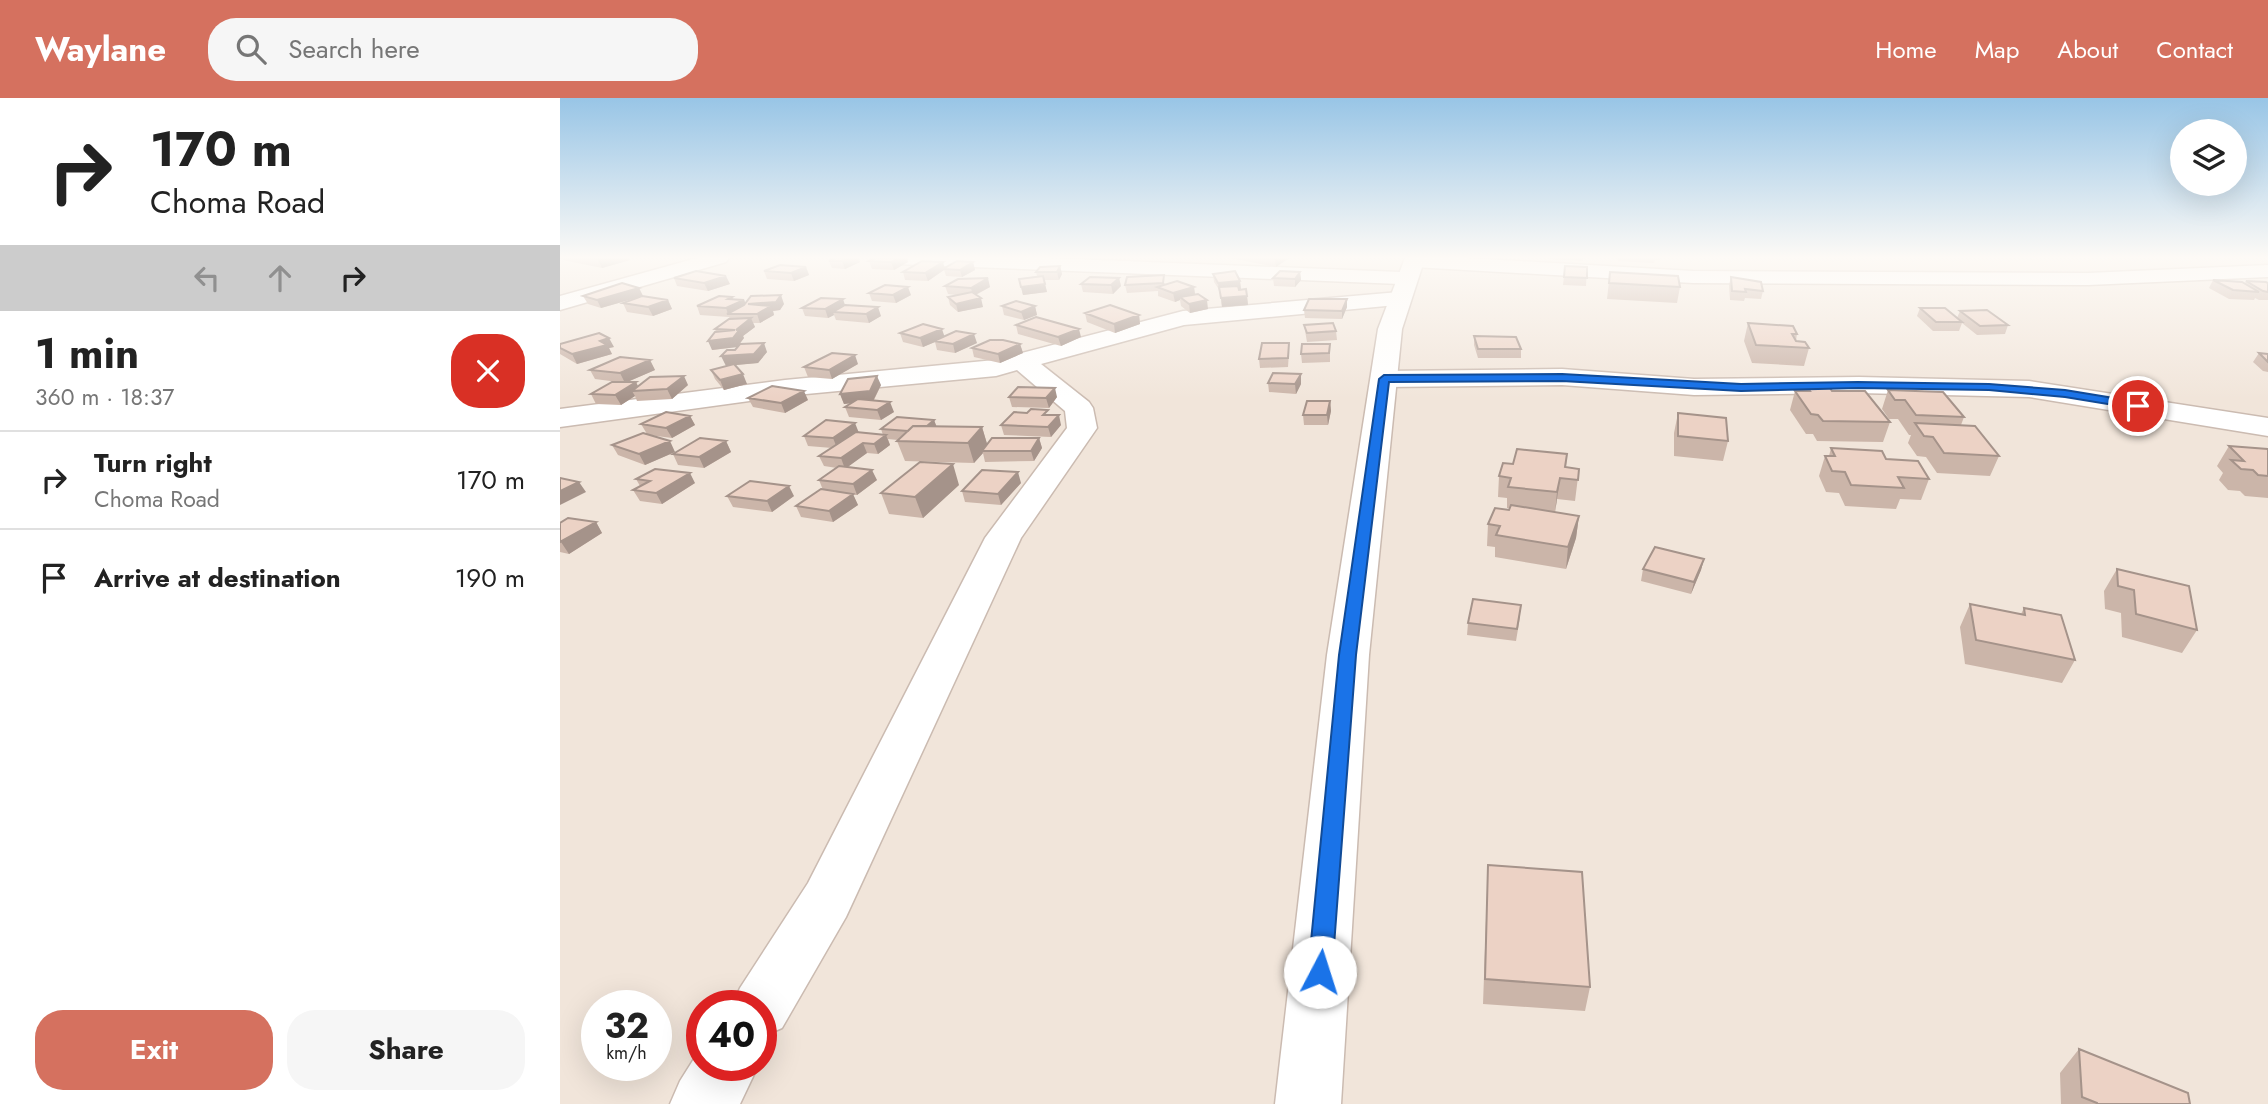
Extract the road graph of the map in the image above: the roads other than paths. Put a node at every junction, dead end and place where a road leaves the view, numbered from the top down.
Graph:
1 (1250, 305) edge
2 (1398, 305) edge
3 (1021, 361) junction
4 (1384, 379) junction
5 (560, 418) edge
6 (2268, 427) edge
7 (772, 990) edge
8 (717, 1081) edge
9 (703, 1104) edge
10 (1308, 1104) edge

1 - 3 street
2 - 4 street
3 - 5 street
3 - 7 street
4 - 6 street
4 - 10 street
8 - 9 street

